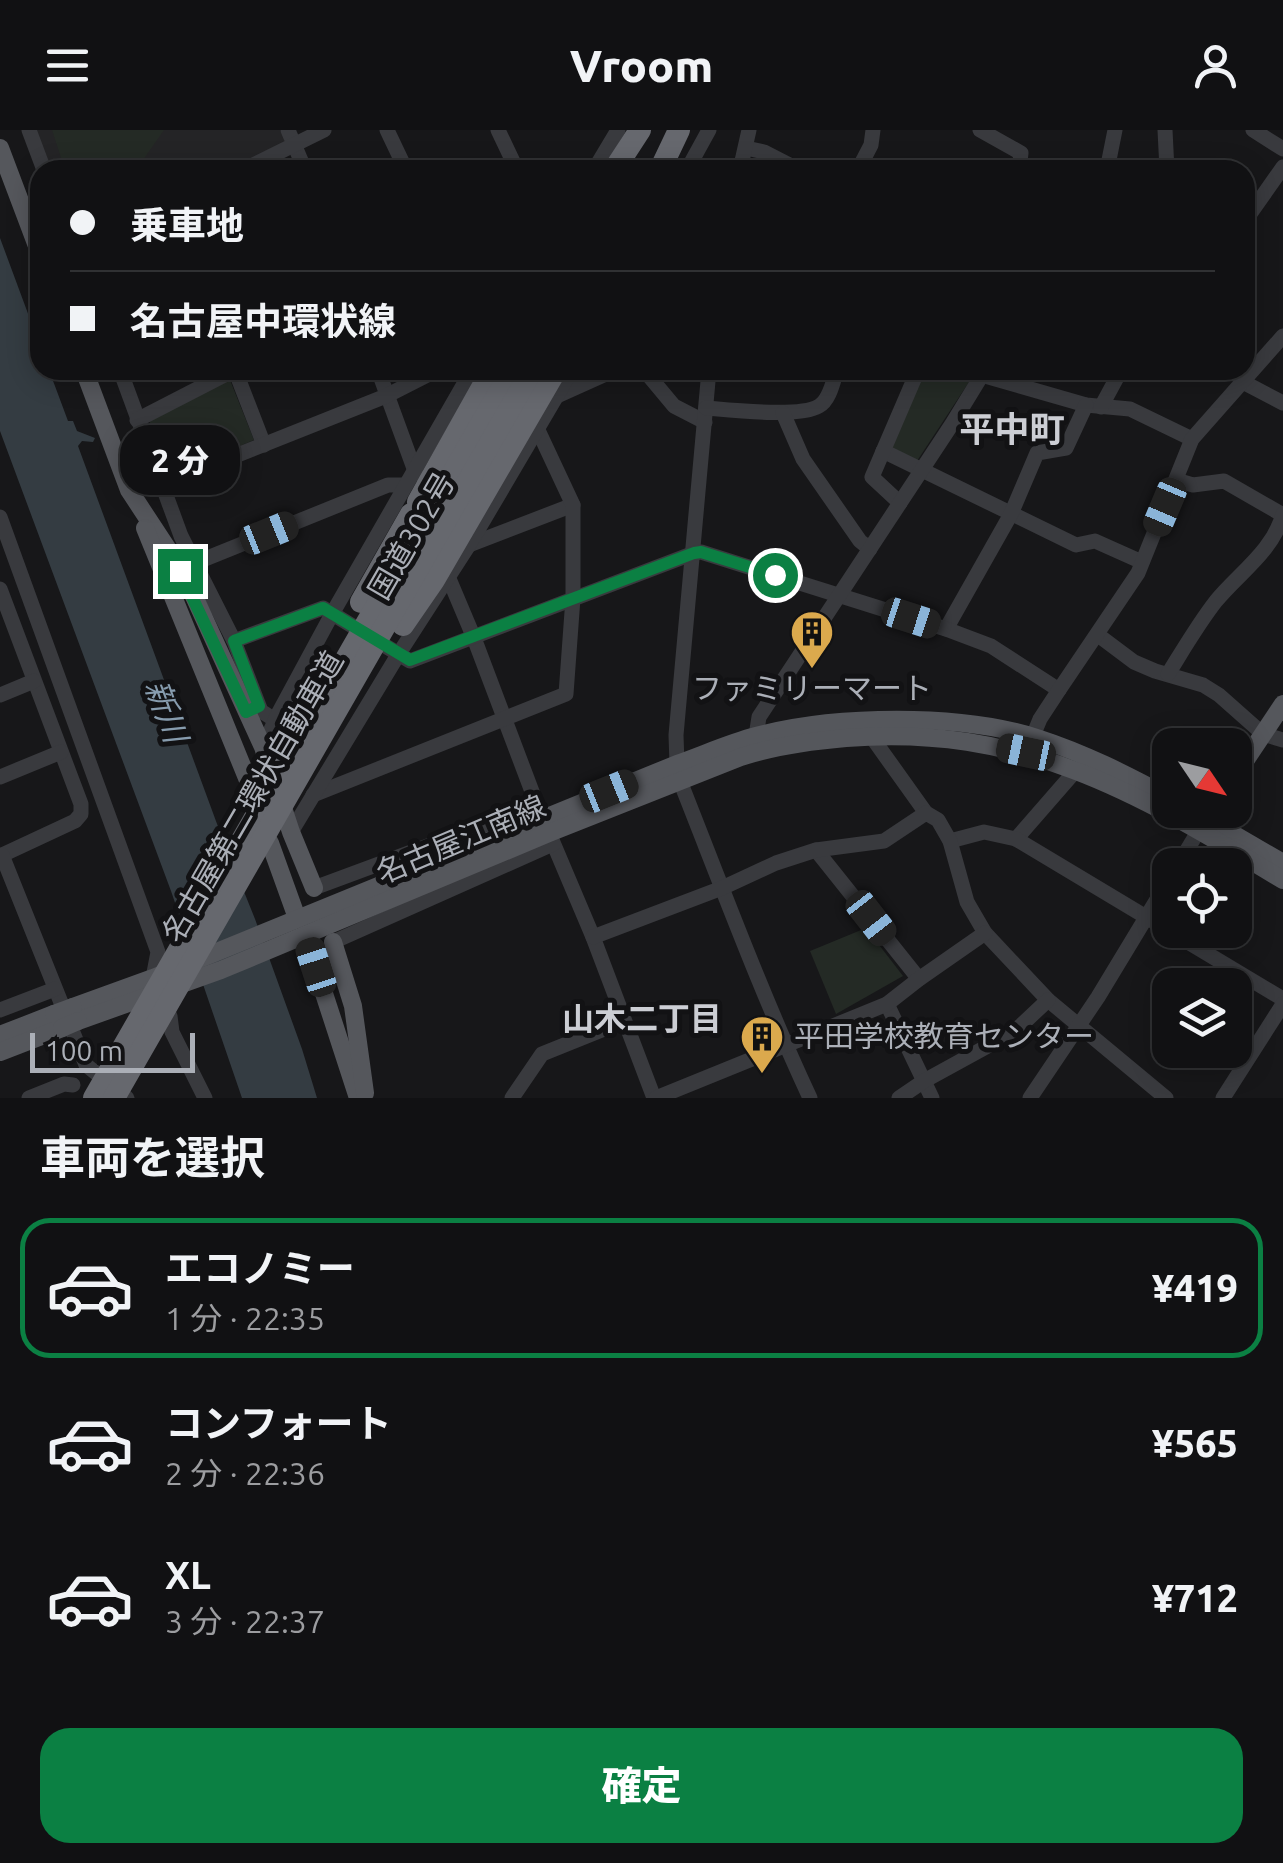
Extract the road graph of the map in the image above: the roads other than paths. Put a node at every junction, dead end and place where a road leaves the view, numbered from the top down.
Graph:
1 (29, 130) edge
2 (324, 130) edge
3 (388, 130) edge
4 (498, 130) edge
5 (639, 130) edge
6 (650, 130) edge
7 (670, 130) edge
8 (680, 130) edge
9 (709, 130) edge
10 (750, 130) edge
11 (873, 130) edge
12 (1115, 130) edge
13 (1165, 130) edge
14 (1253, 130) edge
15 (616, 132) edge
16 (987, 132) edge
17 (292, 137) edge
18 (0, 148) edge
19 (746, 148) junction
20 (1283, 149) edge
21 (40, 160) edge
22 (258, 160) edge
23 (402, 160) edge
24 (512, 160) edge
25 (600, 160) edge
26 (621, 160) edge
27 (633, 160) edge
28 (653, 160) edge
29 (664, 160) edge
30 (692, 160) edge
31 (743, 160) edge
32 (779, 160) edge
33 (863, 160) edge
34 (1020, 160) edge
35 (1110, 160) edge
36 (1166, 160) edge
37 (1283, 167) edge
38 (1255, 207) edge
39 (30, 228) edge
40 (1283, 336) edge
41 (1255, 361) edge
42 (88, 380) edge
43 (123, 380) edge
44 (215, 380) edge
45 (238, 380) edge
46 (381, 380) edge
47 (418, 380) edge
48 (466, 380) edge
49 (486, 380) edge
50 (497, 380) edge
51 (506, 380) edge
52 (526, 380) edge
53 (557, 380) edge
54 (557, 380) edge
55 (558, 380) edge
56 (652, 380) edge
57 (709, 380) edge
58 (834, 380) edge
59 (914, 380) edge
60 (979, 380) edge
61 (1007, 380) edge
62 (1114, 380) edge
63 (1235, 380) edge
64 (1245, 380) edge
65 (386, 396) junction
66 (1283, 403) edge
67 (1094, 406) junction
68 (783, 413) junction
69 (706, 415) junction
70 (137, 420) junction
71 (537, 428) junction
72 (1192, 439) junction
73 (264, 445) junction
74 (883, 451) junction
75 (921, 471) junction
76 (412, 477) junction
77 (1176, 480) junction
78 (162, 485) junction
79 (380, 488) junction
80 (130, 490) junction
81 (900, 503) junction
82 (573, 505) junction
83 (403, 508) junction
84 (1010, 514) junction
85 (1283, 515) edge
86 (0, 517) edge
87 (469, 545) junction
88 (870, 549) junction
89 (694, 553) junction
90 (195, 562) junction
91 (1142, 562) junction
92 (447, 574) junction
93 (840, 594) junction
94 (572, 598) junction
95 (2, 600) edge
96 (364, 604) junction
97 (332, 614) junction
98 (400, 623) junction
99 (946, 629) junction
100 (1098, 636) junction
101 (474, 638) junction
102 (234, 641) junction
103 (398, 655) junction
104 (1168, 674) junction
105 (34, 681) junction
106 (1059, 690) junction
107 (0, 694) edge
108 (1283, 704) edge
109 (253, 709) junction
110 (275, 720) junction
111 (504, 720) junction
112 (1263, 734) junction
113 (756, 736) junction
114 (871, 736) junction
115 (1033, 736) junction
116 (1283, 740) edge
117 (1252, 750) edge
118 (61, 752) junction
119 (271, 754) junction
120 (1077, 770) junction
121 (678, 773) junction
122 (0, 776) edge
123 (1152, 789) edge
124 (313, 795) junction
125 (255, 801) junction
126 (1152, 801) edge
127 (926, 813) junction
128 (545, 825) junction
129 (1217, 828) edge
130 (1222, 828) edge
131 (277, 838) junction
132 (1016, 839) junction
133 (950, 841) junction
134 (816, 850) junction
135 (1, 856) edge
136 (1283, 864) edge
137 (1283, 880) edge
138 (314, 888) joint
139 (722, 888) junction
140 (1152, 908) edge
141 (1146, 918) junction
142 (297, 928) junction
143 (985, 933) junction
144 (593, 937) junction
145 (334, 942) joint
146 (214, 956) junction
147 (919, 979) junction
148 (191, 980) junction
149 (147, 988) junction
150 (55, 989) junction
151 (1048, 1000) junction
152 (1283, 1002) edge
153 (887, 1004) junction
154 (0, 1010) edge
155 (170, 1016) junction
156 (67, 1017) junction
157 (624, 1022) junction
158 (1079, 1025) junction
159 (0, 1035) edge
160 (785, 1045) junction
161 (0, 1052) edge
162 (86, 1066) junction
163 (924, 1081) junction
164 (1147, 1092) edge
165 (74, 1094) edge
166 (29, 1098) edge
167 (94, 1098) edge
168 (114, 1098) edge
169 (126, 1098) edge
170 (206, 1098) edge
171 (362, 1098) edge
172 (512, 1098) edge
173 (655, 1098) edge
174 (810, 1098) edge
175 (899, 1098) edge
176 (932, 1098) edge
177 (1030, 1098) edge
178 (1166, 1098) edge
179 (1223, 1098) edge

1 - 21 street
2 - 17 street
3 - 23 street
4 - 24 street
5 - 26 highway, bridge
6 - 27 highway
7 - 28 highway
8 - 29 highway, bridge
9 - 30 street
10 - 19 street
11 - 33 street
12 - 35 street
13 - 36 street
14 - 20 street
15 - 25 street
16 - 34 street
17 - 22 street
18 - 39 main road
19 - 31 street
19 - 32 street
37 - 38 street
40 - 41 street
42 - 80 main road
43 - 70 street
44 - 70 street
45 - 73 street
46 - 65 street
47 - 65 street
48 - 76 street
49 - 83 highway, bridge
50 - 96 highway, 国道302号
51 - 167 highway, 名古屋第二環状自動車道, bridge
52 - 168 highway, 名古屋第二環状自動車道, bridge
53 - 98 highway
54 - 98 highway, 国道302号
55 - 71 street
56 - 69 street
57 - 69 street
58 - 68 street
59 - 74 street
60 - 75 street
61 - 67 street
62 - 67 street
63 - 72 street
64 - 66 street
65 - 73 street
65 - 76 street
67 - 72 street
67 - 84 street
68 - 69 street
68 - 88 street
69 - 89 street
70 - 78 street
71 - 82 street
71 - 87 street
72 - 77 street
73 - 78 street
74 - 75 street
74 - 81 street
75 - 81 street
75 - 84 street
76 - 79 street
76 - 83 street
77 - 85 street
77 - 91 street
78 - 90 street
79 - 83 street
79 - 90 street
80 - 109 main road
80 - 125 main road
81 - 88 street
82 - 87 street
82 - 94 street
83 - 96 highway
83 - 97 street
84 - 91 street
84 - 99 street
85 - 104 street
86 - 149 street
87 - 92 street
88 - 93 street
89 - 93 street
89 - 94 street
89 - 121 street
90 - 102 street
91 - 100 street
92 - 101 street
92 - 103 street
93 - 99 street
93 - 113 street
94 - 101 street
94 - 111 street
95 - 105 street
96 - 119 highway, 国道302号
97 - 102 street
97 - 103 street
97 - 110 street
98 - 131 highway
99 - 106 street
100 - 104 street
100 - 106 street
101 - 103 street
101 - 111 street
102 - 109 street
103 - 124 street
104 - 112 street
105 - 107 street
105 - 118 street
106 - 115 street
108 - 112 main road
109 - 110 street
109 - 119 main road
110 - 119 street
111 - 124 street
111 - 128 street
112 - 116 street
112 - 117 main road
113 - 115 main road, 名古屋江南線
113 - 121 main road, 名古屋江南線
114 - 120 main road, 名古屋江南線
114 - 121 main road, 名古屋江南線
114 - 127 street
115 - 123 main road, 名古屋江南線
118 - 122 street
118 - 135 street
119 - 125 highway, 国道302号
119 - 131 main road
120 - 126 main road, 名古屋江南線
120 - 132 street
121 - 128 main road, 名古屋江南線
121 - 139 street
124 - 131 street
125 - 149 highway, 国道302号
127 - 133 street
127 - 134 street
128 - 138 street
128 - 142 main road, 名古屋江南線
128 - 144 street
128 - 145 street
129 - 137 main road, 名古屋江南線
130 - 136 main road, 名古屋江南線
131 - 138 main road
131 - 142 main road
131 - 146 highway
132 - 133 street
132 - 141 street
133 - 143 street
134 - 139 street
134 - 147 street
135 - 150 street
139 - 144 street
139 - 160 street
140 - 141 street
141 - 152 street
141 - 158 street
142 - 146 main road, 名古屋江南線
142 - 171 main road
143 - 147 street
143 - 151 street
144 - 157 street
145 - 171 main road
146 - 148 highway
146 - 149 main road, 名古屋江南線
147 - 153 street
148 - 149 main road, 名古屋江南線
148 - 155 highway
149 - 156 main road, 名古屋江南線
149 - 165 highway, 国道302号
150 - 154 street
150 - 162 street
151 - 158 street
151 - 163 street
152 - 179 street
153 - 160 street
153 - 163 street
155 - 169 highway
155 - 170 street
156 - 159 main road, 名古屋江南線
156 - 161 main road, 名古屋江南線
157 - 172 street
157 - 173 street
158 - 164 street
158 - 177 street
160 - 173 street
160 - 174 street
162 - 165 street
162 - 169 street
163 - 175 street
163 - 176 street
164 - 178 street
165 - 166 street

